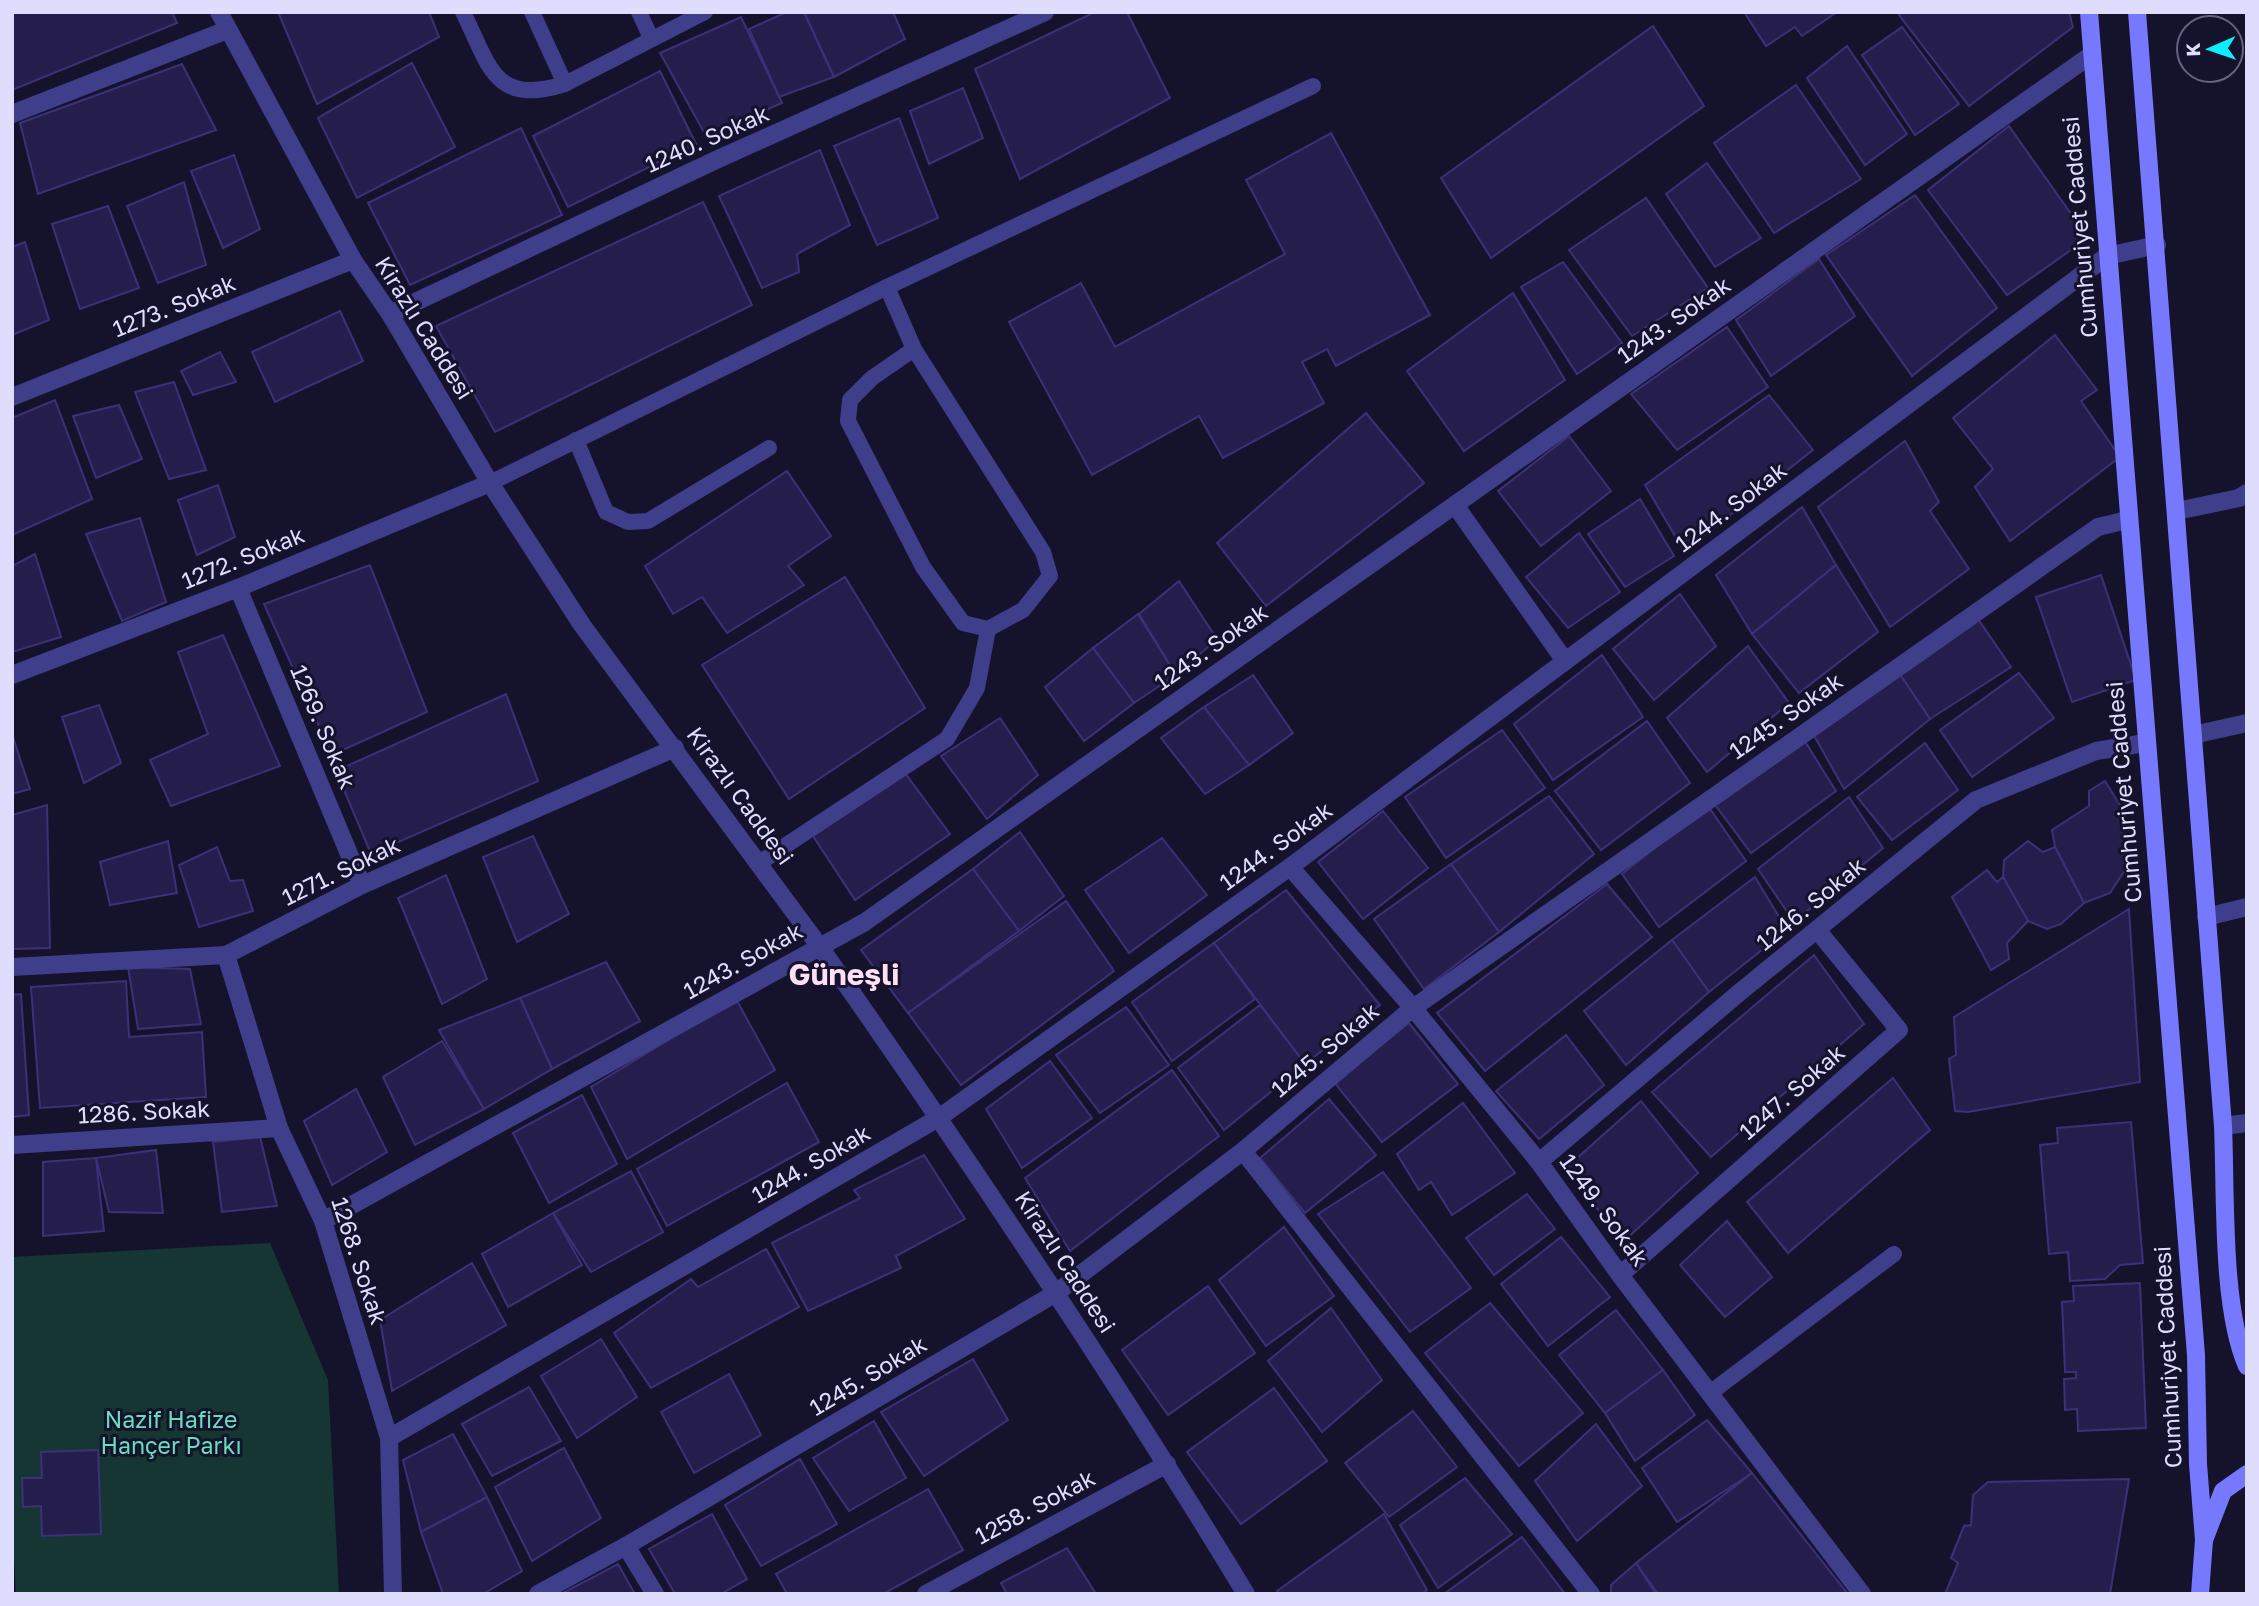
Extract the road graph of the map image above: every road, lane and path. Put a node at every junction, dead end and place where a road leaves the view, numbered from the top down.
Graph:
1 (219, 12) edge
2 (463, 12) edge
3 (532, 12) edge
4 (639, 12) edge
5 (705, 12) edge
6 (1045, 12) edge
7 (2083, 12) edge
8 (2089, 12) edge
9 (2137, 12) edge
10 (227, 30) junction
11 (651, 38) junction
12 (2090, 48) junction
13 (565, 84) junction
14 (1313, 86) dead end
15 (12, 114) edge
16 (2157, 245) junction
17 (2107, 256) junction
18 (353, 260) junction
19 (887, 287) junction
20 (390, 314) junction
21 (914, 349) junction
22 (12, 397) edge
23 (576, 440) junction
24 (769, 448) dead end
25 (490, 483) junction
26 (2247, 493) edge
27 (1455, 505) junction
28 (2177, 510) junction
29 (2127, 520) junction
30 (238, 588) junction
31 (988, 629) junction
32 (1565, 661) junction
33 (12, 675) edge
34 (2247, 723) edge
35 (2193, 735) junction
36 (2145, 743) junction
37 (675, 748) junction
38 (760, 863) junction
39 (1290, 867) junction
40 (362, 885) junction
41 (2247, 907) edge
42 (2206, 917) junction
43 (1818, 931) junction
44 (820, 947) junction
45 (226, 955) junction
46 (12, 967) edge
47 (1413, 1008) junction
48 (940, 1117) junction
49 (2247, 1124) edge
50 (2224, 1126) junction
51 (279, 1128) junction
52 (12, 1144) edge
53 (1243, 1151) junction
54 (1539, 1162) junction
55 (323, 1221) junction
56 (1894, 1254) dead end
57 (1620, 1275) junction
58 (1056, 1293) junction
59 (2247, 1366) edge
60 (1710, 1393) junction
61 (389, 1438) junction
62 (1167, 1464) junction
63 (2247, 1474) edge
64 (2204, 1540) junction
65 (626, 1546) junction
66 (393, 1594) edge
67 (538, 1594) edge
68 (655, 1594) edge
69 (926, 1594) edge
70 (1246, 1594) edge
71 (1591, 1594) edge
72 (1862, 1594) edge
73 (2200, 1594) edge

1 - 10 street, Kirazlı Caddesi
2 - 13 lane
3 - 13 lane
4 - 11 lane
5 - 11 lane
6 - 20 street, 1240. Sokak
7 - 12 main road
8 - 12 main road
9 - 16 main road
10 - 15 street
10 - 18 street, Kirazlı Caddesi
11 - 13 lane
12 - 17 main road, Cumhuriyet Caddesi
12 - 27 street, 1243. Sokak
14 - 19 lane
16 - 17 street, 1244. Sokak
16 - 28 main road
17 - 29 main road, Cumhuriyet Caddesi
17 - 32 street, 1244. Sokak
18 - 20 street, Kirazlı Caddesi
18 - 22 street, 1273. Sokak
19 - 21 lane
19 - 23 lane
20 - 25 street, Kirazlı Caddesi
21 - 31 lane
21 - 31 lane
23 - 24 lane
23 - 25 lane
25 - 30 street, 1272. Sokak
25 - 37 street, Kirazlı Caddesi
26 - 28 street
27 - 32 street
27 - 44 street, 1243. Sokak
28 - 35 main road
29 - 36 main road, Cumhuriyet Caddesi
29 - 47 street, 1245. Sokak
30 - 33 street, 1272. Sokak
30 - 40 street, 1269. Sokak
31 - 38 lane
32 - 39 street, 1244. Sokak
34 - 35 street
35 - 42 main road
36 - 43 street, 1246. Sokak
36 - 64 main road, Cumhuriyet Caddesi
37 - 38 street, Kirazlı Caddesi
37 - 40 street, 1271. Sokak
38 - 44 street, Kirazlı Caddesi
39 - 47 street, 1249. Sokak
39 - 48 street, 1244. Sokak
40 - 45 street, 1271. Sokak
41 - 42 street
42 - 50 main road
43 - 54 street, 1246. Sokak
43 - 57 street, 1247. Sokak
44 - 48 street, Kirazlı Caddesi
44 - 55 street, 1243. Sokak
45 - 46 street, 1271. Sokak
45 - 51 street, 1268. Sokak
47 - 53 street, 1245. Sokak
47 - 54 street, 1249. Sokak
48 - 58 street, Kirazlı Caddesi
48 - 61 street, 1244. Sokak
49 - 50 street
50 - 59 main road
51 - 52 street, 1286. Sokak
51 - 55 street, 1268. Sokak
53 - 58 street, 1245. Sokak
53 - 71 street
54 - 57 street, 1249. Sokak
55 - 61 street, 1268. Sokak
56 - 60 lane
57 - 60 street, 1249. Sokak
58 - 62 street, Kirazlı Caddesi
58 - 65 street, 1245. Sokak
60 - 72 street, 1249. Sokak
61 - 66 street, 1268. Sokak
62 - 69 street, 1258. Sokak
62 - 70 street, Kirazlı Caddesi
63 - 64 main road
64 - 73 main road
65 - 67 street, 1245. Sokak
65 - 68 street

